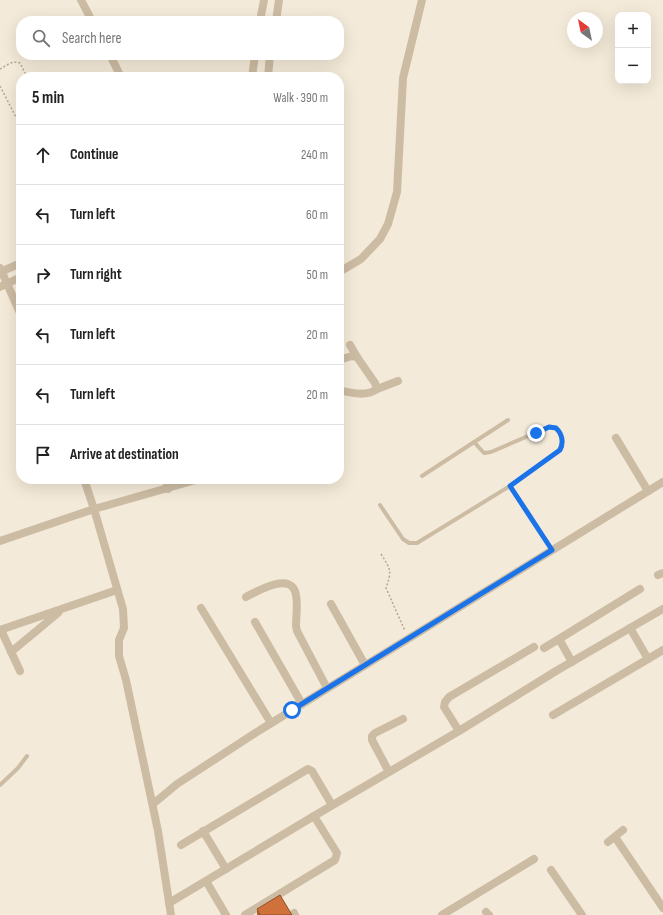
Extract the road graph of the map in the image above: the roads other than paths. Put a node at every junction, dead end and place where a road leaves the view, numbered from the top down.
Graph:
1 (81, 0) edge
2 (264, 0) edge
3 (279, 0) edge
4 (422, 0) edge
5 (89, 16) edge
6 (261, 16) edge
7 (277, 16) edge
8 (113, 60) edge
9 (254, 60) edge
10 (270, 60) edge
11 (119, 72) edge
12 (253, 72) edge
13 (268, 72) edge
14 (16, 265) edge
15 (344, 269) edge
16 (1, 270) edge
17 (16, 279) edge
18 (4, 285) edge
19 (16, 306) edge
20 (350, 345) dead end
21 (357, 357) junction
22 (344, 358) edge
23 (398, 381) dead end
24 (377, 389) junction
25 (344, 391) edge
26 (508, 420) dead end
27 (616, 438) dead end
28 (474, 442) junction
29 (422, 476) dead end
30 (663, 482) edge
31 (86, 484) edge
32 (167, 484) edge
33 (184, 484) edge
34 (510, 486) junction
35 (168, 489) junction
36 (648, 491) junction
37 (380, 505) dead end
38 (94, 510) junction
39 (0, 541) edge
40 (552, 550) junction
41 (640, 589) dead end
42 (117, 590) junction
43 (246, 596) dead end
44 (331, 604) dead end
45 (201, 608) dead end
46 (62, 609) junction
47 (663, 609) edge
48 (255, 622) dead end
49 (630, 628) junction
50 (0, 630) edge
51 (559, 639) junction
52 (534, 647) dead end
53 (544, 648) dead end
54 (663, 650) edge
55 (12, 652) junction
56 (648, 659) junction
57 (572, 662) junction
58 (365, 665) junction
59 (20, 671) dead end
60 (327, 688) junction
61 (302, 704) junction
62 (553, 715) dead end
63 (403, 719) dead end
64 (272, 723) junction
65 (459, 731) junction
66 (27, 756) dead end
67 (389, 772) junction
68 (0, 784) edge
69 (153, 804) junction
70 (332, 805) junction
71 (314, 816) junction
72 (623, 830) dead end
73 (203, 831) junction
74 (615, 837) junction
75 (608, 842) dead end
76 (181, 845) dead end
77 (534, 859) dead end
78 (226, 870) junction
79 (551, 870) dead end
80 (206, 881) junction
81 (169, 903) junction
82 (663, 908) edge
83 (171, 915) edge
84 (226, 915) edge
85 (245, 915) edge
86 (442, 915) edge
87 (582, 915) edge

1 - 5 street
2 - 6 street
3 - 7 street
4 - 15 street
8 - 11 street
9 - 12 street
10 - 13 street
14 - 16 street
16 - 18 street
17 - 18 street
18 - 19 street
20 - 21 street
21 - 22 street
21 - 24 street
23 - 24 street
24 - 25 street
26 - 28 lane
27 - 36 street
28 - 29 lane
28 - 34 lane
30 - 36 street
31 - 38 street
32 - 35 street
33 - 35 street
34 - 37 lane
34 - 40 lane
35 - 38 street
36 - 40 street
38 - 39 street
38 - 42 street
40 - 58 street
41 - 51 street
42 - 46 street
42 - 69 street
43 - 60 street
44 - 58 street
45 - 64 street
46 - 50 street
46 - 55 street
47 - 49 street
48 - 61 street
49 - 56 street
49 - 57 street
50 - 55 street
51 - 53 street
51 - 57 street
52 - 65 street
54 - 56 street
55 - 59 street
56 - 62 street
57 - 65 street
58 - 60 street
60 - 61 street
61 - 64 street
63 - 67 street
64 - 69 street
65 - 67 street
66 - 68 lane
67 - 70 street
69 - 81 street
70 - 71 street
70 - 73 street
71 - 78 street
71 - 85 street
72 - 74 street
73 - 76 street
73 - 78 street
74 - 75 street
74 - 82 street
77 - 86 street
78 - 80 street
79 - 87 street
80 - 81 street
80 - 84 street
81 - 83 street

